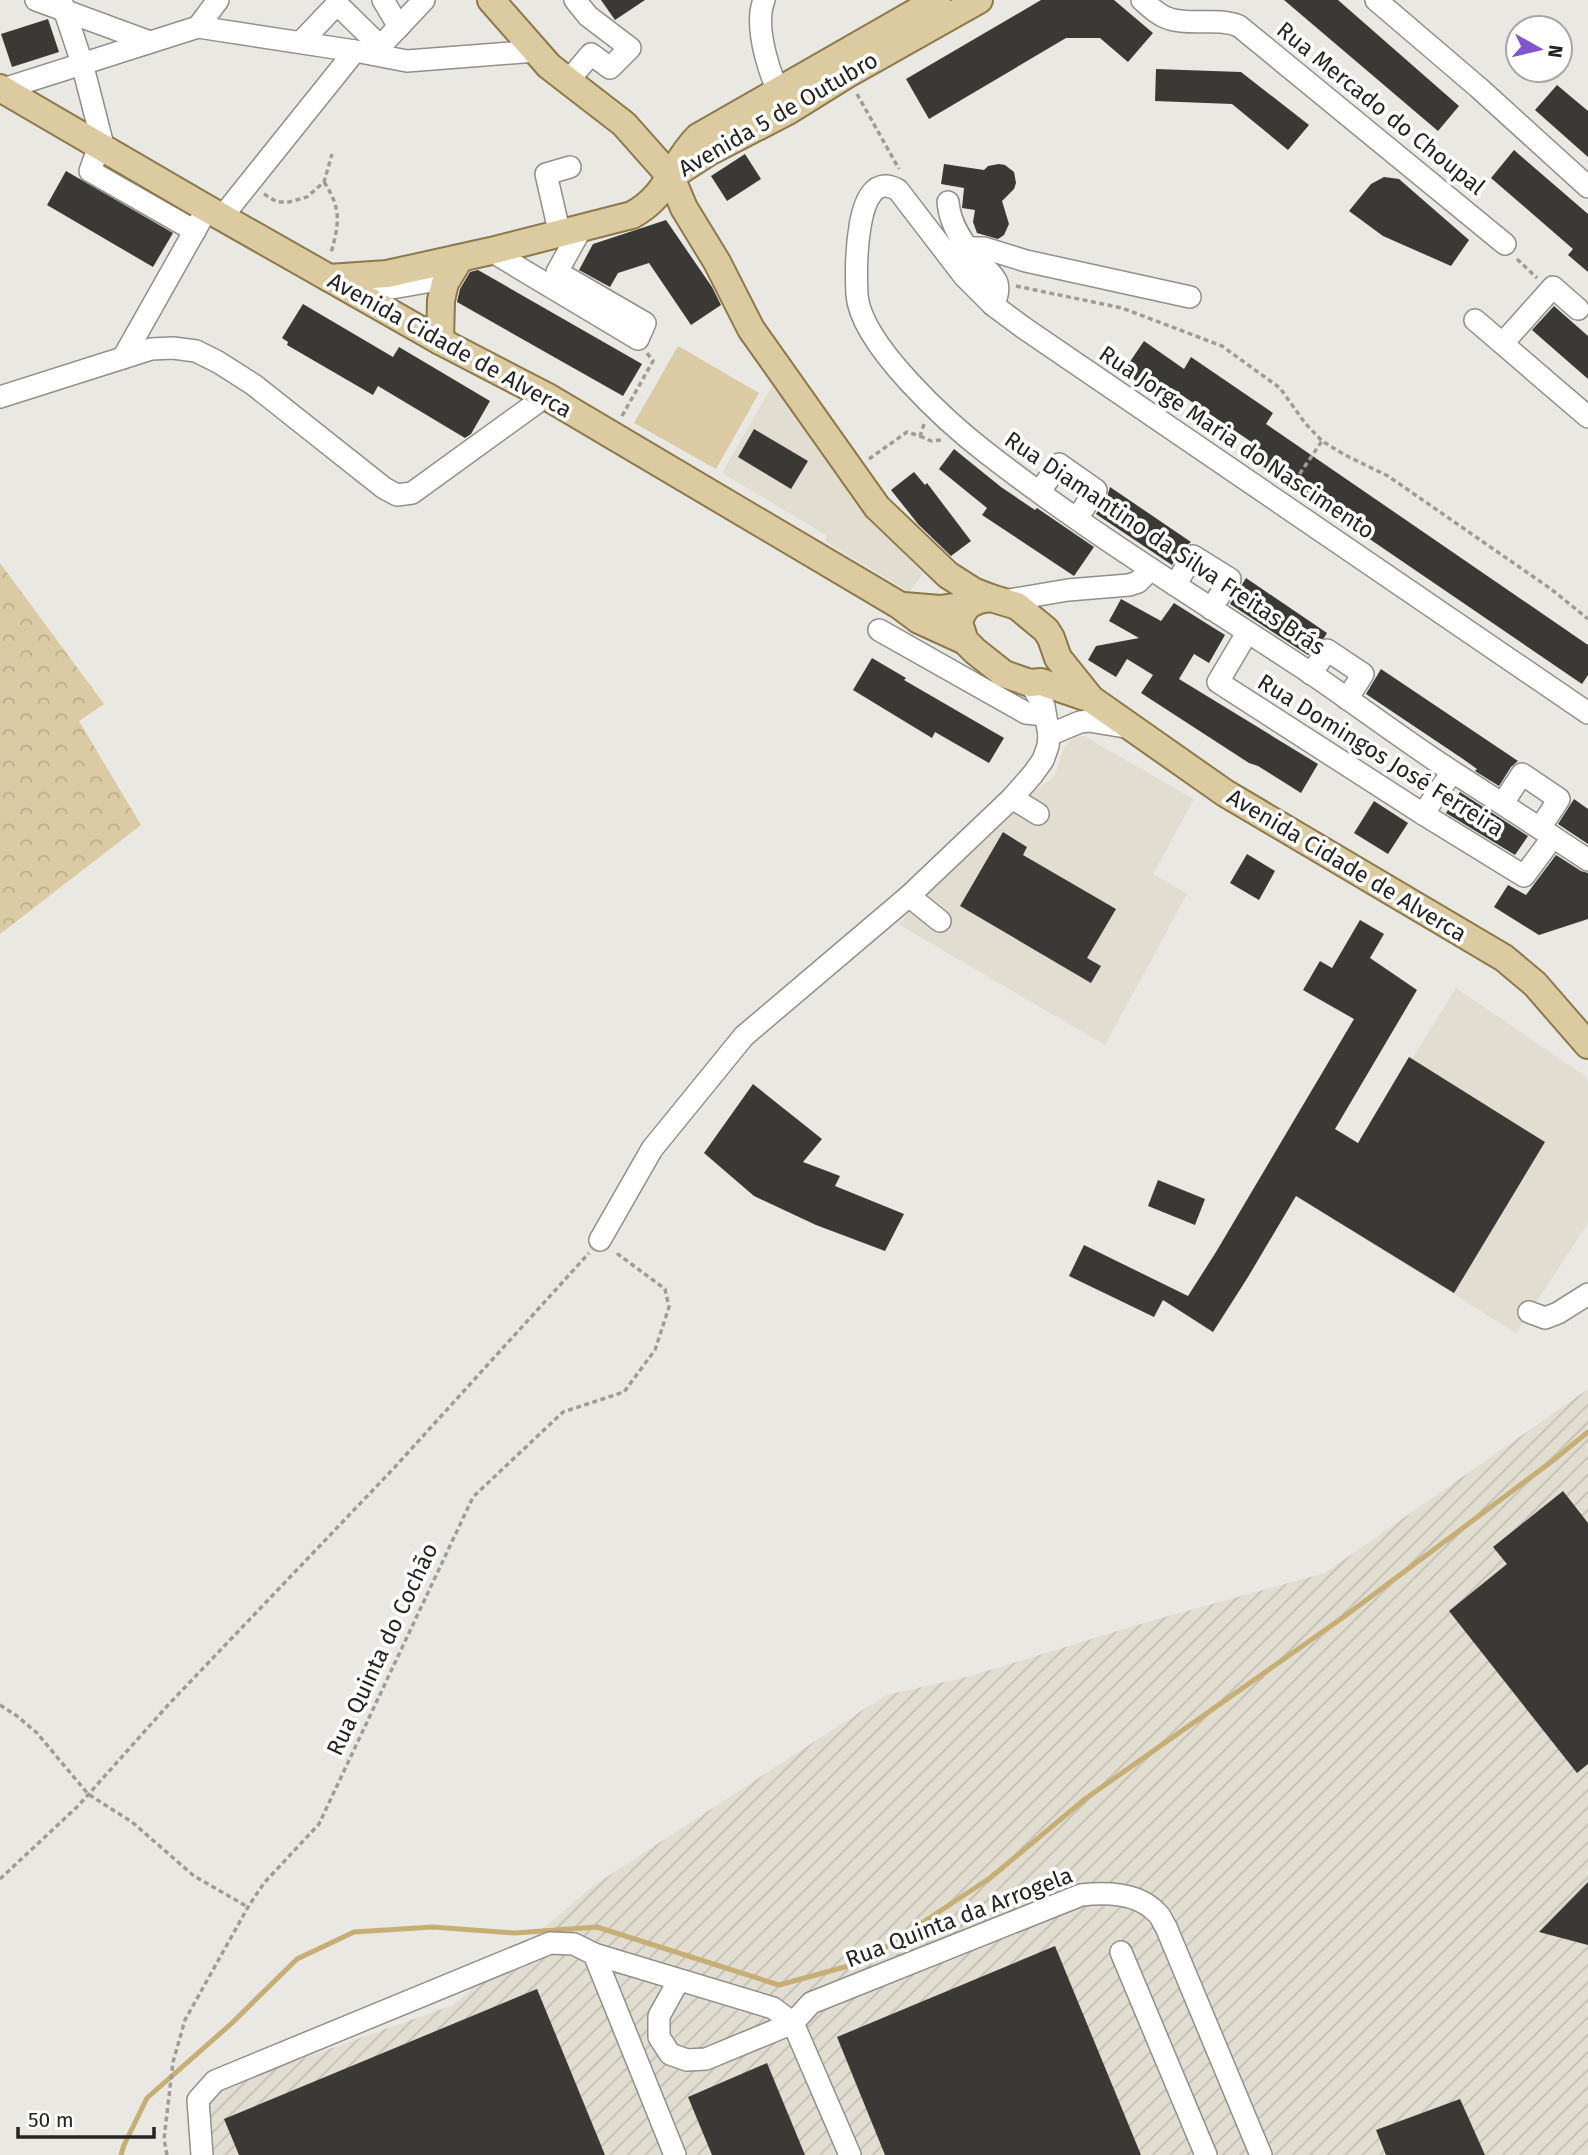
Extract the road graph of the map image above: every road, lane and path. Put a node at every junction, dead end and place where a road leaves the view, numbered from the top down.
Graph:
1 (36, 0) edge
2 (218, 0) edge
3 (383, 0) edge
4 (424, 0) edge
5 (492, 0) edge
6 (575, 0) edge
7 (764, 0) edge
8 (937, 0) edge
9 (979, 0) edge
10 (1142, 0) edge
11 (1376, 0) edge
12 (62, 5) edge
13 (198, 27) junction
14 (398, 27) junction
15 (150, 42) junction
16 (302, 42) junction
17 (370, 51) junction
18 (536, 51) junction
19 (82, 63) junction
20 (568, 80) junction
21 (852, 85) dead end
22 (1, 89) edge
23 (783, 102) junction
24 (102, 148) junction
25 (332, 154) dead end
26 (264, 164) junction
27 (570, 167) dead end
28 (671, 177) junction
29 (894, 180) junction
30 (324, 182) junction
31 (1588, 187) edge
32 (948, 202) dead end
33 (208, 219) junction
34 (570, 232) junction
35 (1505, 244) dead end
36 (967, 248) junction
37 (491, 251) junction
38 (460, 258) junction
39 (1522, 266) dead end
40 (1533, 276) dead end
41 (327, 277) junction
42 (996, 283) junction
43 (358, 294) junction
44 (1189, 297) dead end
45 (993, 305) junction
46 (1585, 308) edge
47 (151, 311) junction
48 (1475, 320) dead end
49 (638, 339) junction
50 (440, 341) junction
51 (1503, 344) junction
52 (173, 348) junction
53 (123, 358) junction
54 (546, 396) junction
55 (0, 397) edge
56 (930, 402) junction
57 (1588, 417) edge
58 (612, 436) junction
59 (899, 437) dead end
60 (1322, 441) junction
61 (1040, 491) junction
62 (1280, 503) junction
63 (1077, 518) junction
64 (1151, 569) junction
65 (1175, 585) junction
66 (1068, 590) junction
67 (988, 601) junction
68 (899, 605) junction
69 (1211, 608) junction
70 (1588, 619) edge
71 (934, 626) junction
72 (879, 630) dead end
73 (1046, 630) junction
74 (1247, 633) junction
75 (965, 641) junction
76 (916, 651) junction
77 (1058, 658) junction
78 (1311, 674) junction
79 (1035, 683) junction
80 (1091, 699) junction
81 (1347, 699) junction
82 (1588, 712) edge
83 (1047, 725) junction
84 (1132, 728) junction
85 (1452, 772) junction
86 (1012, 798) junction
87 (1503, 803) junction
88 (1038, 814) dead end
89 (1423, 814) junction
90 (1546, 832) junction
91 (1588, 860) edge
92 (909, 895) junction
93 (940, 921) dead end
94 (1588, 1045) edge
95 (600, 1240) junction
96 (1588, 1294) edge
97 (1529, 1312) dead end
98 (0, 1705) edge
99 (88, 1794) junction
100 (0, 1879) edge
101 (248, 1907) junction
102 (1121, 1952) dead end
103 (594, 1954) junction
104 (679, 1980) junction
105 (793, 2024) junction
106 (167, 2155) edge
107 (202, 2155) edge
108 (675, 2155) edge
109 (850, 2155) edge
110 (1206, 2155) edge
111 (1261, 2155) edge

1 - 12 street
2 - 13 street
3 - 14 street
4 - 14 street
5 - 18 main road
6 - 20 street
7 - 23 street
8 - 23 main road, Avenida 5 de Outubro
9 - 23 main road, Avenida 5 de Outubro
10 - 35 street, Rua Mercado do Choupal
11 - 31 street
12 - 15 street
12 - 19 street
13 - 15 street
13 - 16 street
14 - 17 street
15 - 19 street
16 - 17 street
16 - 17 street
17 - 18 street
17 - 26 street
18 - 20 main road
19 - 22 street
19 - 24 street
20 - 28 main road
21 - 29 path
22 - 24 main road, Avenida Cidade de Alverca
23 - 28 main road, Avenida 5 de Outubro
24 - 33 main road, Avenida Cidade de Alverca
25 - 30 path
26 - 30 path
26 - 33 street
27 - 34 street
28 - 34 main road, Avenida 5 de Outubro
28 - 67 main road
29 - 45 street, Rua Jorge Maria do Nascimento
29 - 56 street, Rua Diamantino da Silva Freitas Brás
30 - 41 path
32 - 36 street
33 - 41 main road, Avenida Cidade de Alverca
33 - 47 street
34 - 37 main road, Avenida 5 de Outubro
34 - 49 street
36 - 42 street
36 - 44 street
37 - 38 main road, Avenida 5 de Outubro
37 - 49 street
38 - 41 main road, Avenida 5 de Outubro
38 - 43 street
38 - 50 main road
39 - 40 path
41 - 43 main road, Avenida Cidade de Alverca
42 - 45 street
42 - 60 path
43 - 50 main road, Avenida Cidade de Alverca
45 - 62 street, Rua Jorge Maria do Nascimento
46 - 51 street
47 - 52 street
47 - 53 street
48 - 51 street
49 - 58 path
50 - 54 main road, Avenida Cidade de Alverca
51 - 57 street
52 - 53 street
52 - 54 street
53 - 55 street
54 - 58 main road, Avenida Cidade de Alverca
56 - 59 path
56 - 61 street, Rua Diamantino da Silva Freitas Brás
58 - 68 main road, Avenida Cidade de Alverca
60 - 62 path
60 - 70 path
61 - 63 street, Rua Diamantino da Silva Freitas Brás
61 - 63 street
62 - 82 street, Rua Jorge Maria do Nascimento
63 - 64 street, Rua Diamantino da Silva Freitas Brás
64 - 65 street, Rua Diamantino da Silva Freitas Brás
64 - 66 street
65 - 69 street, Rua Diamantino da Silva Freitas Brás
65 - 69 street
66 - 67 street
66 - 73 street
67 - 68 main road, Avenida Cidade de Alverca
67 - 73 main road, Avenida Cidade de Alverca
67 - 75 main road
68 - 71 main road, Avenida Cidade de Alverca
69 - 74 street, Rua Diamantino da Silva Freitas Brás
71 - 75 main road, Avenida Cidade de Alverca
71 - 76 street
72 - 76 street
73 - 77 main road, Avenida Cidade de Alverca
74 - 78 street, Rua Diamantino da Silva Freitas Brás
74 - 89 street, Rua Domingos José Ferreira
75 - 79 main road, Avenida Cidade de Alverca
76 - 83 street
77 - 79 main road
77 - 80 main road, Avenida Cidade de Alverca
78 - 81 street, Rua Diamantino da Silva Freitas Brás
78 - 81 street
79 - 80 main road, Avenida Cidade de Alverca
79 - 83 street
80 - 84 main road, Avenida Cidade de Alverca
81 - 85 street, Rua Diamantino da Silva Freitas Brás
83 - 84 street
83 - 86 street
84 - 94 main road, Avenida Cidade de Alverca
85 - 87 street, Rua Diamantino da Silva Freitas Brás
85 - 89 street
86 - 88 street
86 - 92 street
87 - 90 street, Rua Diamantino da Silva Freitas Brás
87 - 90 street
89 - 90 street, Rua Domingos José Ferreira
90 - 91 street, Rua Diamantino da Silva Freitas Brás
92 - 93 street
92 - 95 street
95 - 99 path
95 - 101 path, Rua Quinta do Cochão
96 - 97 street
98 - 99 path
99 - 100 path
99 - 101 path
101 - 106 path, Rua Quinta do Cochão
102 - 110 street
103 - 104 street
103 - 107 street
103 - 108 street
104 - 105 street
104 - 105 street
105 - 109 street
105 - 111 street, Rua Quinta da Arrogela

